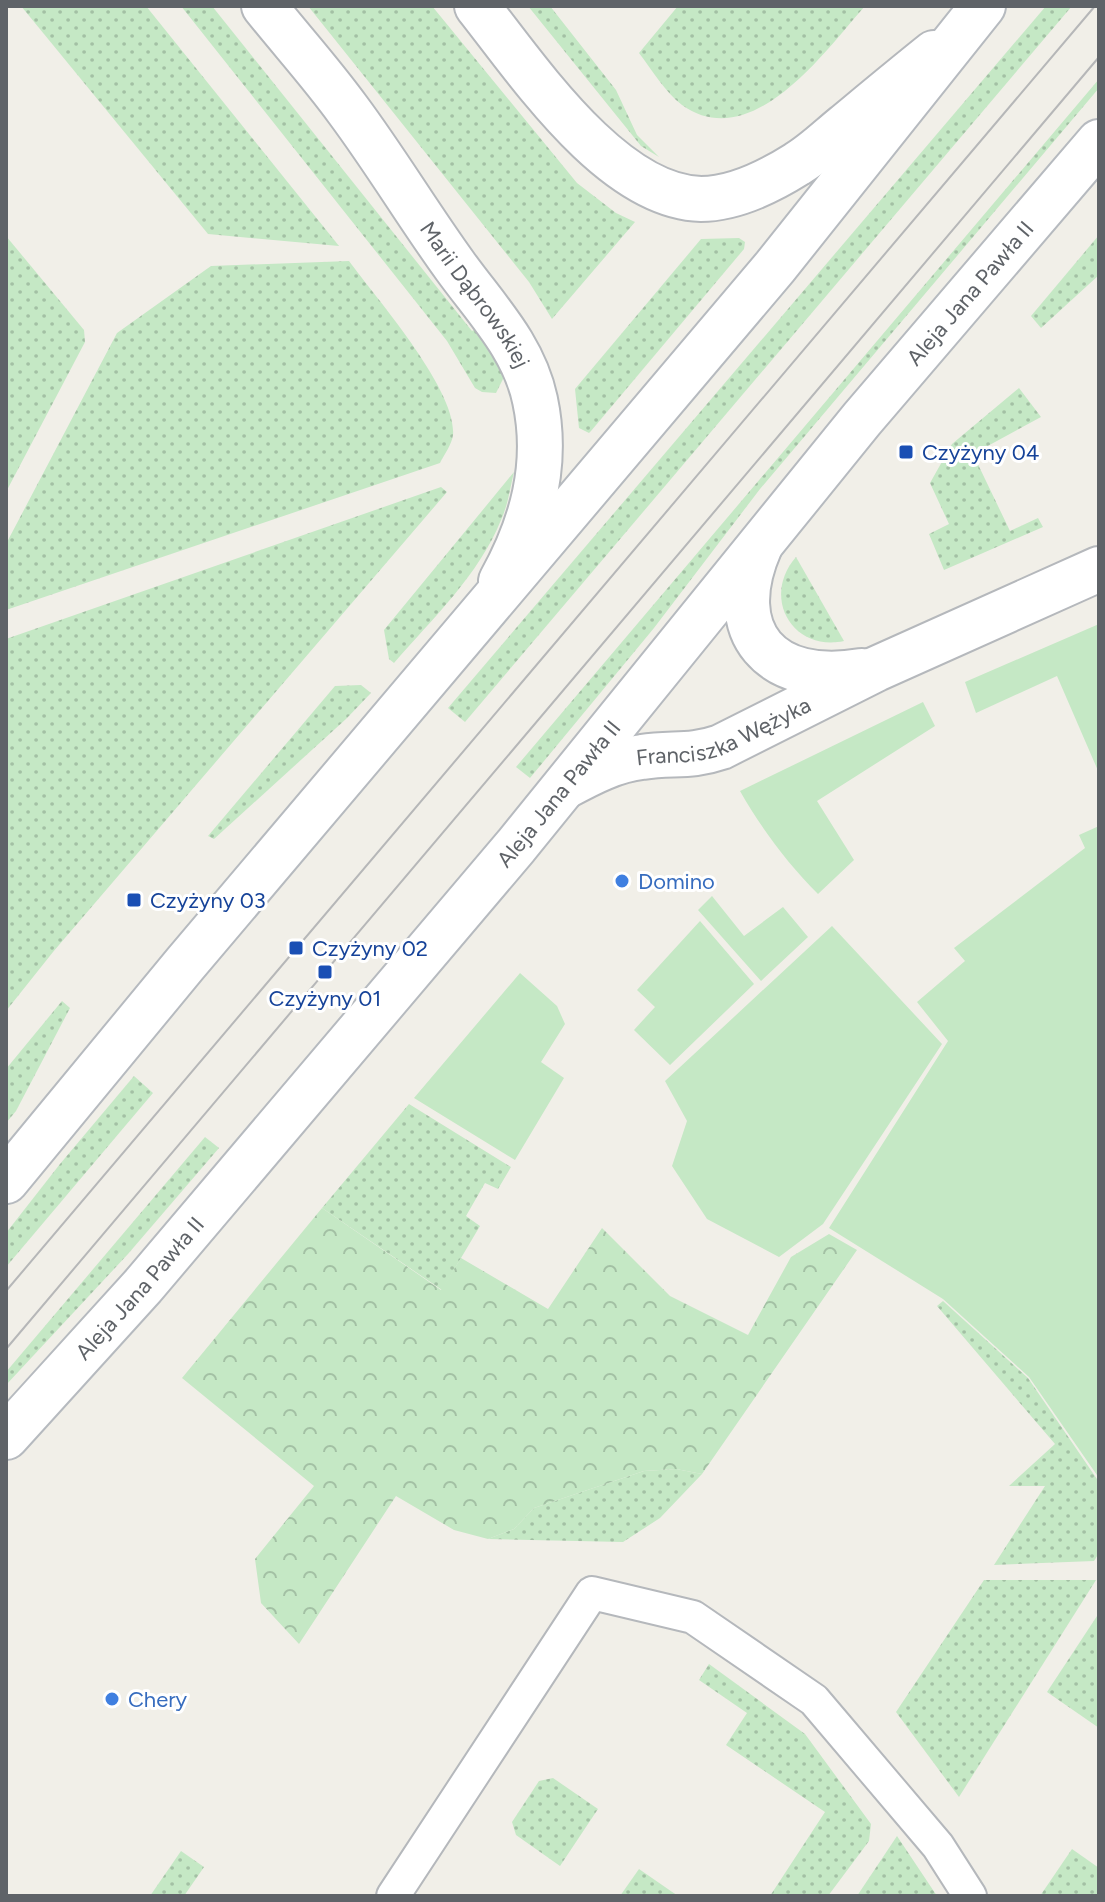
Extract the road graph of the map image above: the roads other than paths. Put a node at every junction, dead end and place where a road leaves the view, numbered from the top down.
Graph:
1 (264, 6) edge
2 (477, 6) edge
3 (973, 17) edge
4 (1099, 142) edge
5 (760, 546) junction
6 (1099, 569) edge
7 (477, 621) junction
8 (876, 669) junction
9 (566, 786) junction
10 (6, 1181) edge
11 (6, 1437) edge
12 (393, 1896) edge
13 (970, 1896) edge

1 - 7 main road, Marii Dąbrowskiej
2 - 3 main road
3 - 7 main road
4 - 5 main road, Aleja Jana Pawła II
5 - 8 main road, Franciszka Wężyka
5 - 9 main road, Aleja Jana Pawła II
6 - 8 main road, Franciszka Wężyka
7 - 10 main road
8 - 9 main road, Franciszka Wężyka
9 - 11 main road, Aleja Jana Pawła II
12 - 13 lane

